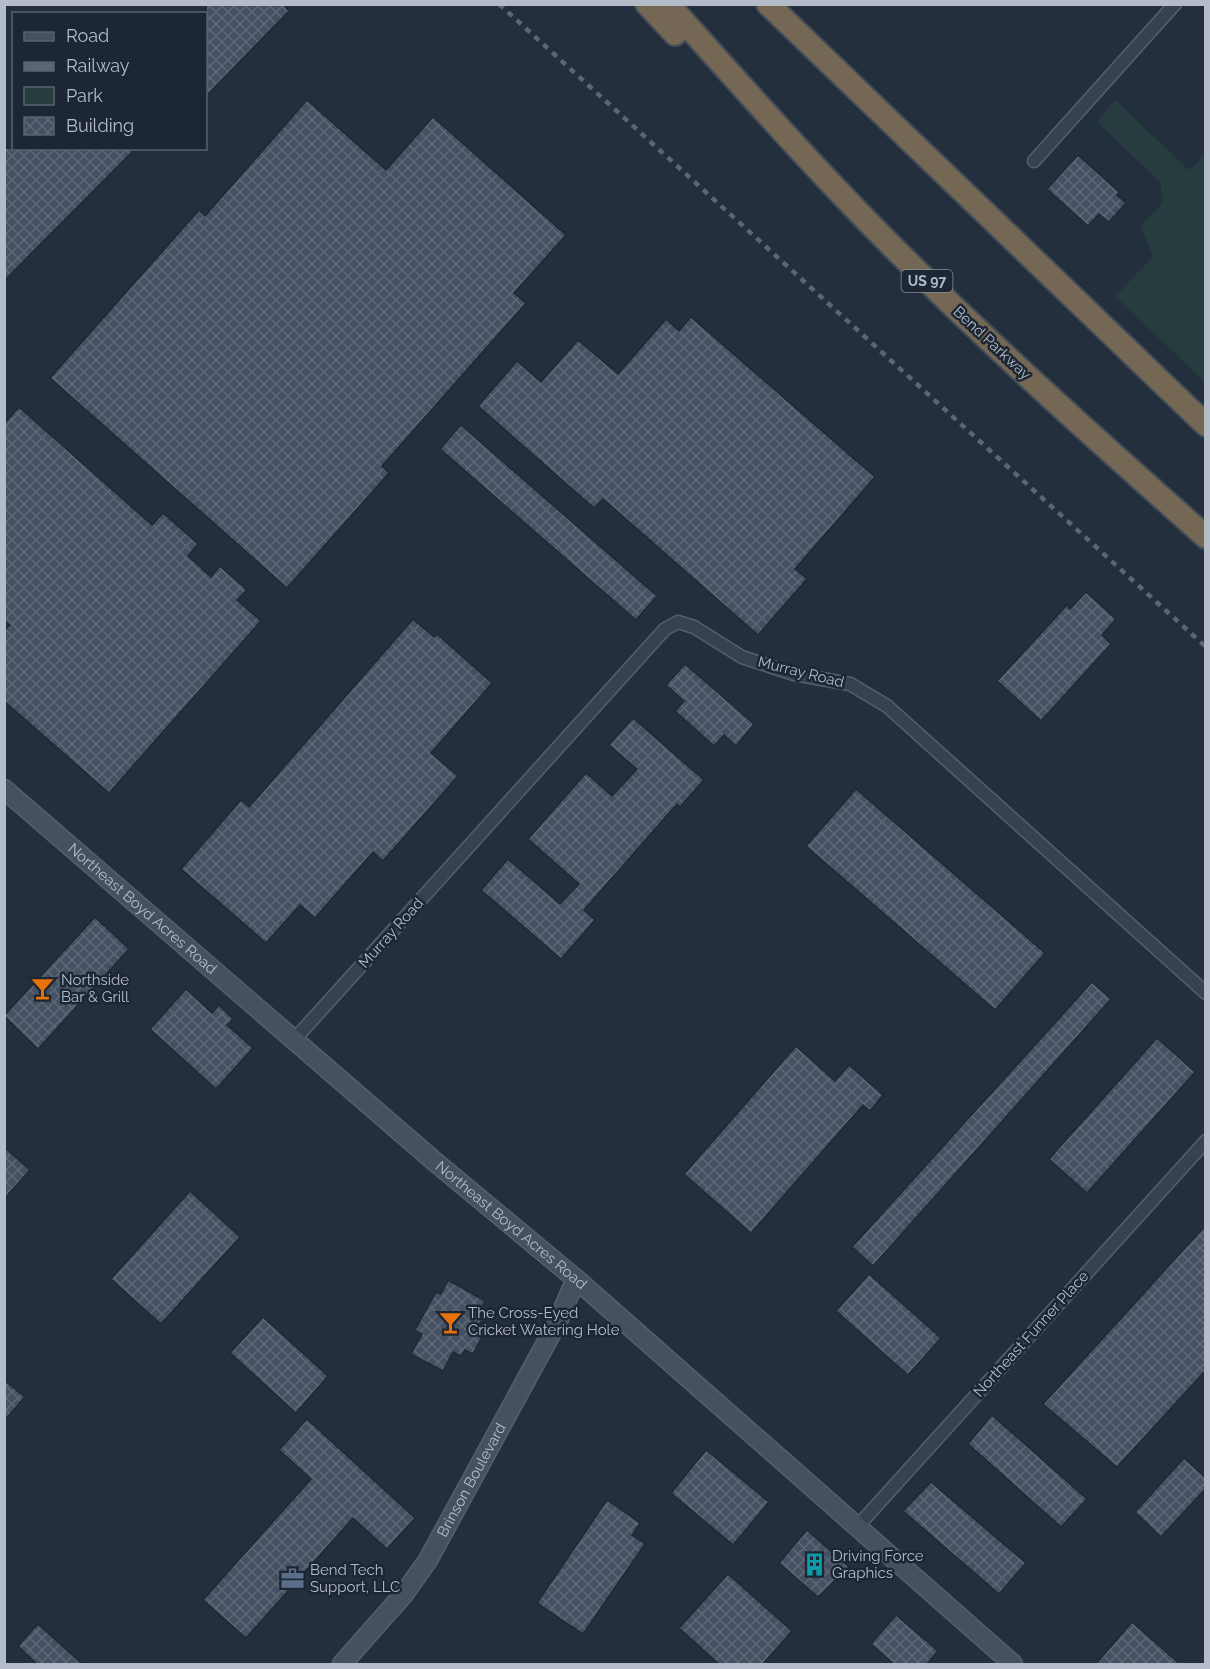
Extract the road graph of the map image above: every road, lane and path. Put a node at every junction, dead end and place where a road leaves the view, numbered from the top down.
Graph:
1 (647, 4) edge
2 (668, 4) edge
3 (768, 4) edge
4 (775, 4) edge
5 (1175, 4) edge
6 (804, 38) junction
7 (793, 144) junction
8 (1034, 161) dead end
9 (1206, 425) edge
10 (1206, 537) edge
11 (4, 789) edge
12 (1206, 993) edge
13 (294, 1040) junction
14 (1206, 1141) edge
15 (576, 1279) junction
16 (857, 1527) junction
17 (342, 1665) edge
18 (1014, 1665) edge

1 - 7 highway
2 - 7 highway, Bend Parkway / US 97
3 - 6 highway
4 - 6 highway
5 - 8 street
6 - 9 highway
7 - 10 highway, Bend Parkway / US 97
11 - 13 street, Northeast Boyd Acres Road
12 - 13 street, Murray Road
13 - 15 street, Northeast Boyd Acres Road
14 - 16 street, Northeast Funner Place
15 - 16 street, Northeast Boyd Acres Road
15 - 17 street, Brinson Boulevard
16 - 18 street, Northeast Boyd Acres Road

